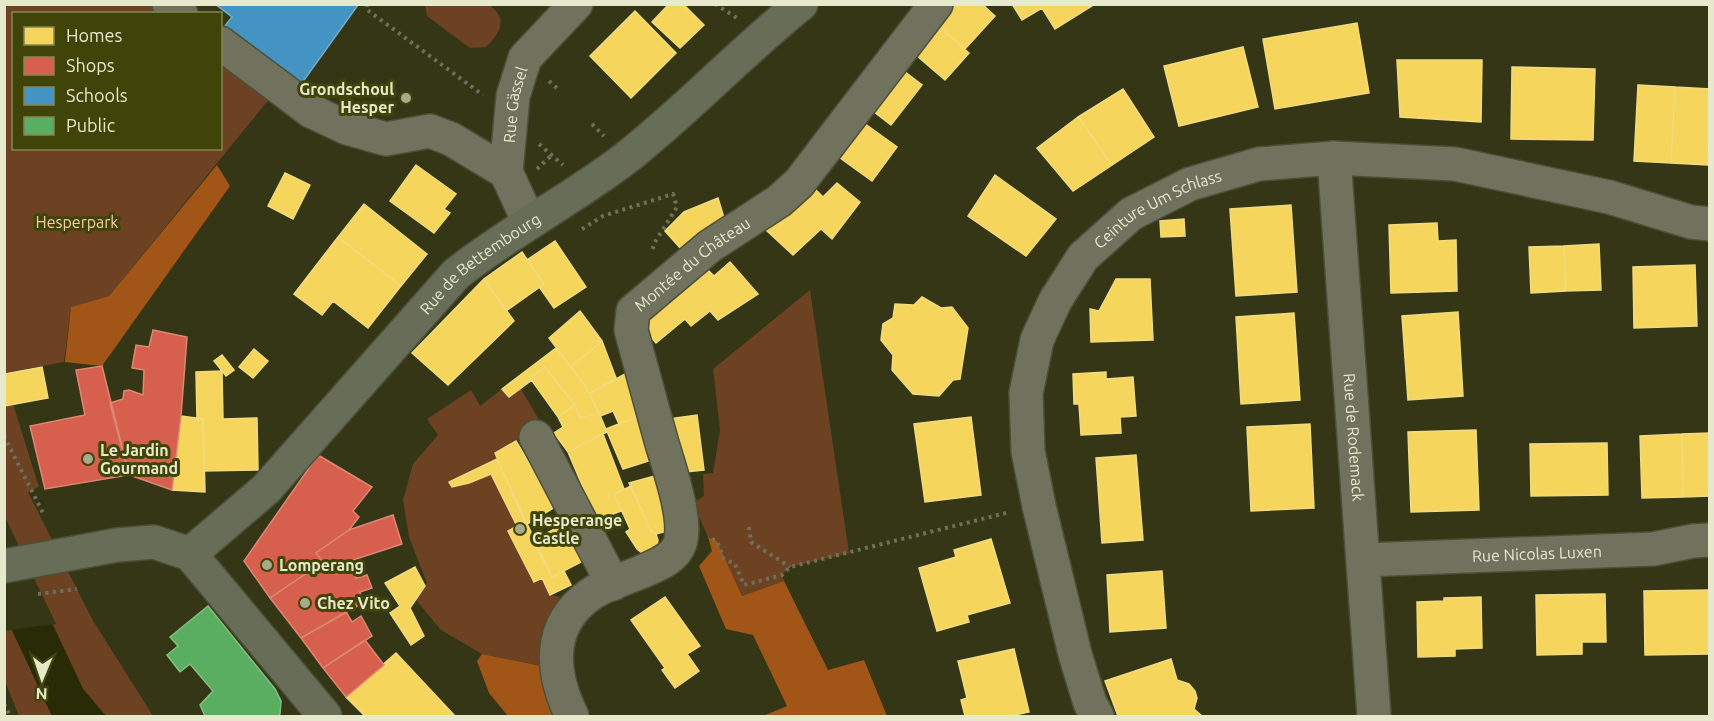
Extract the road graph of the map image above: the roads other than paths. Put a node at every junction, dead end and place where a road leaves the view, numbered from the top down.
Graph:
1 (576, 4) edge
2 (801, 4) edge
3 (936, 4) edge
4 (222, 44) edge
5 (1334, 158) junction
6 (519, 172) junction
7 (529, 222) junction
8 (1710, 224) edge
9 (536, 437) dead end
10 (1710, 540) edge
11 (190, 554) junction
12 (1363, 560) junction
13 (4, 566) edge
14 (613, 584) junction
15 (326, 717) edge
16 (572, 717) edge
17 (1097, 717) edge
18 (1374, 717) edge

1 - 6 street, Rue Gässel
2 - 7 main road, Rue de Bettembourg
3 - 14 street, Montée du Château
4 - 6 street
5 - 8 street, Ceinture Um Schlass
5 - 12 street, Rue de Rodemack
5 - 17 street, Ceinture Um Schlass
6 - 7 street, Rue Gässel
7 - 11 main road, Rue de Bettembourg
9 - 14 street
10 - 12 street, Rue Nicolas Luxen
11 - 13 main road
11 - 15 main road
12 - 18 street, Rue de Rodemack
14 - 16 street, Montée du Château

